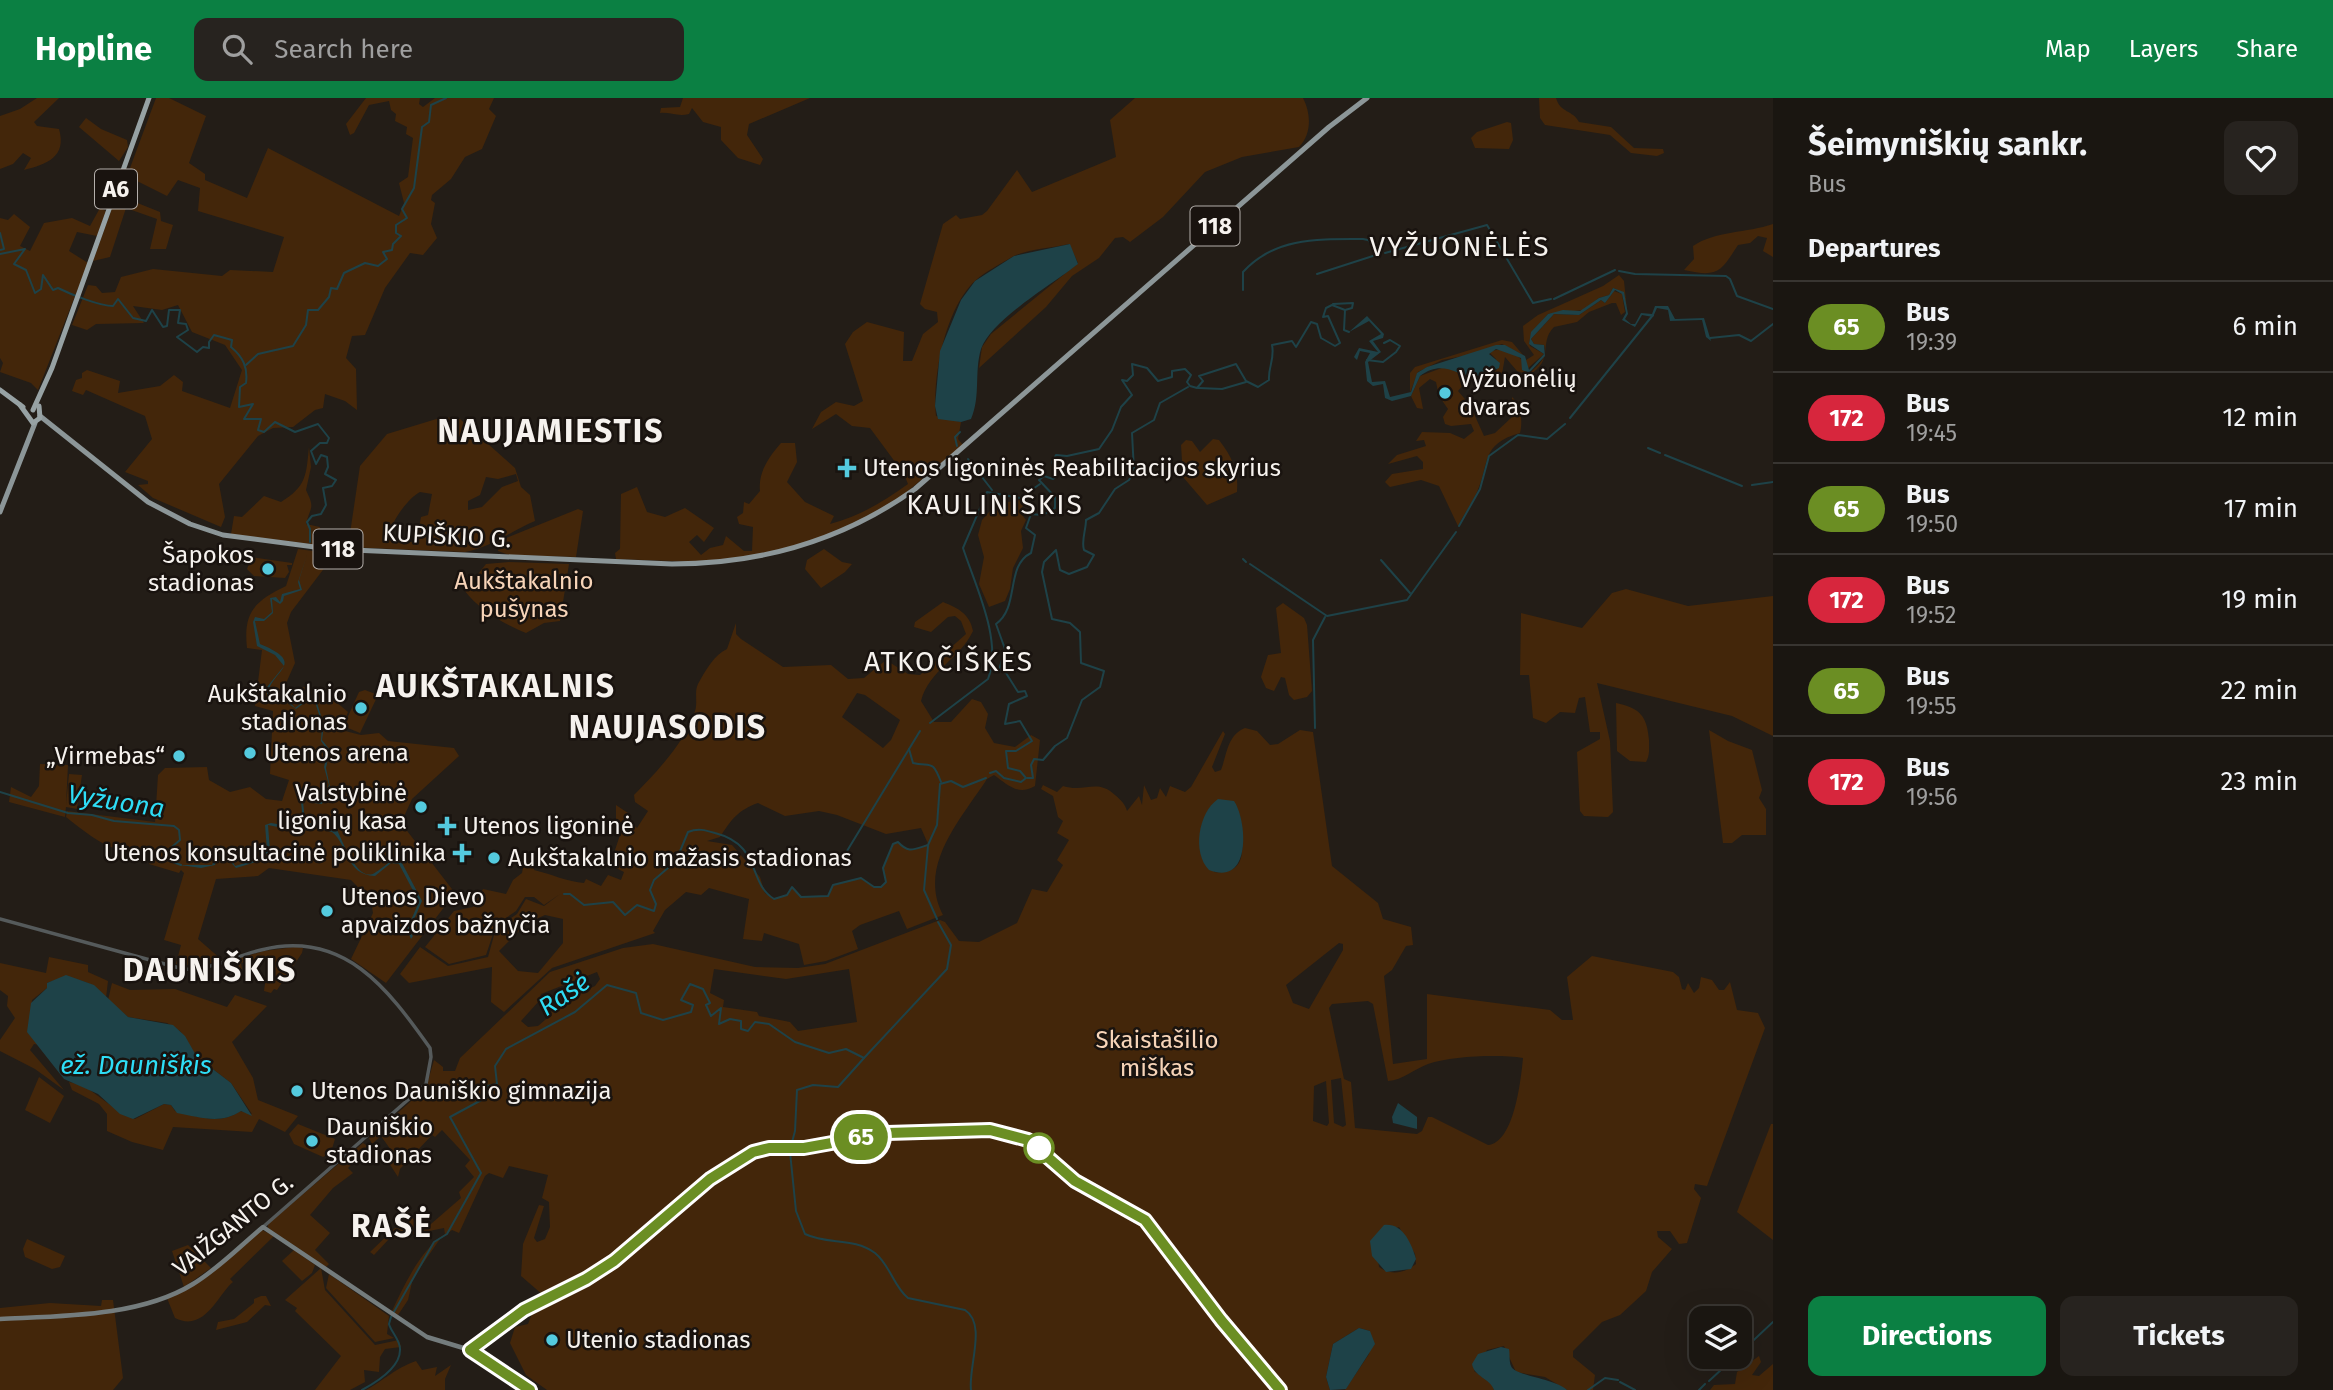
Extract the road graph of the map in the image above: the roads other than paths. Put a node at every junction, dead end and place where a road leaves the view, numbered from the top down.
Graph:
1 (149, 98) edge
2 (1367, 98) edge
3 (0, 390) edge
4 (34, 417) junction
5 (0, 512) edge
6 (0, 919) edge
7 (263, 1227) junction
8 (0, 1320) edge
9 (470, 1350) junction
10 (530, 1390) edge
11 (1280, 1390) edge

1 - 4 highway, A6
2 - 4 main road, KUPIŠKIO G. / 118
3 - 4 highway
4 - 5 main road, A6
6 - 7 street, VAIŽGANTO G.
7 - 8 main road, VAIŽGANTO G.
7 - 9 main road
9 - 10 main road
9 - 11 main road

